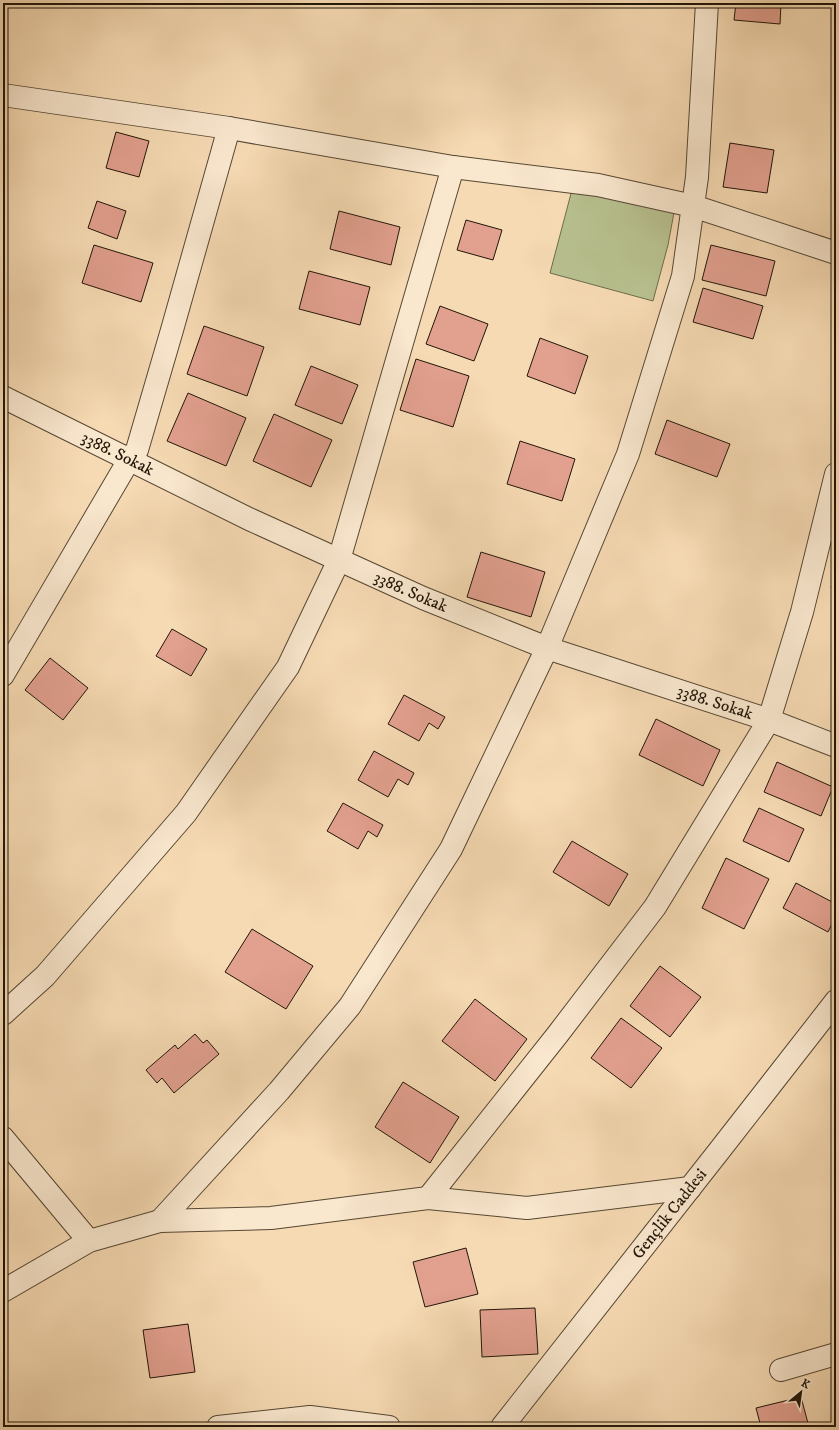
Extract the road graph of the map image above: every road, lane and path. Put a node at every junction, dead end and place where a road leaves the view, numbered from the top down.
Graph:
1 (707, 3) edge
2 (3, 95) edge
3 (229, 128) junction
4 (453, 167) junction
5 (693, 206) junction
6 (836, 253) edge
7 (3, 397) edge
8 (130, 460) junction
9 (836, 474) edge
10 (339, 560) junction
11 (547, 648) junction
12 (3, 674) edge
13 (768, 720) junction
14 (836, 746) edge
15 (836, 1001) edge
16 (3, 1014) edge
17 (3, 1138) edge
18 (690, 1188) junction
19 (428, 1198) junction
20 (160, 1221) junction
21 (89, 1242) junction
22 (3, 1290) edge
23 (836, 1354) edge
24 (781, 1370) dead end
25 (218, 1427) edge
26 (389, 1427) edge
27 (502, 1427) edge

1 - 5 street
2 - 3 street
3 - 4 street
3 - 8 street
4 - 5 street
4 - 10 street
5 - 6 street
5 - 11 street
7 - 8 street, 3388. Sokak
8 - 10 street, 3388. Sokak
8 - 12 street
9 - 13 street
10 - 11 street, 3388. Sokak
10 - 16 street
11 - 13 street, 3388. Sokak
11 - 20 street
13 - 14 street, 3388. Sokak
13 - 19 street
15 - 18 street, Gençlik Caddesi
17 - 21 street
18 - 19 street
18 - 27 street, Gençlik Caddesi
19 - 20 street
20 - 21 street
21 - 22 street
23 - 24 street
25 - 26 street

